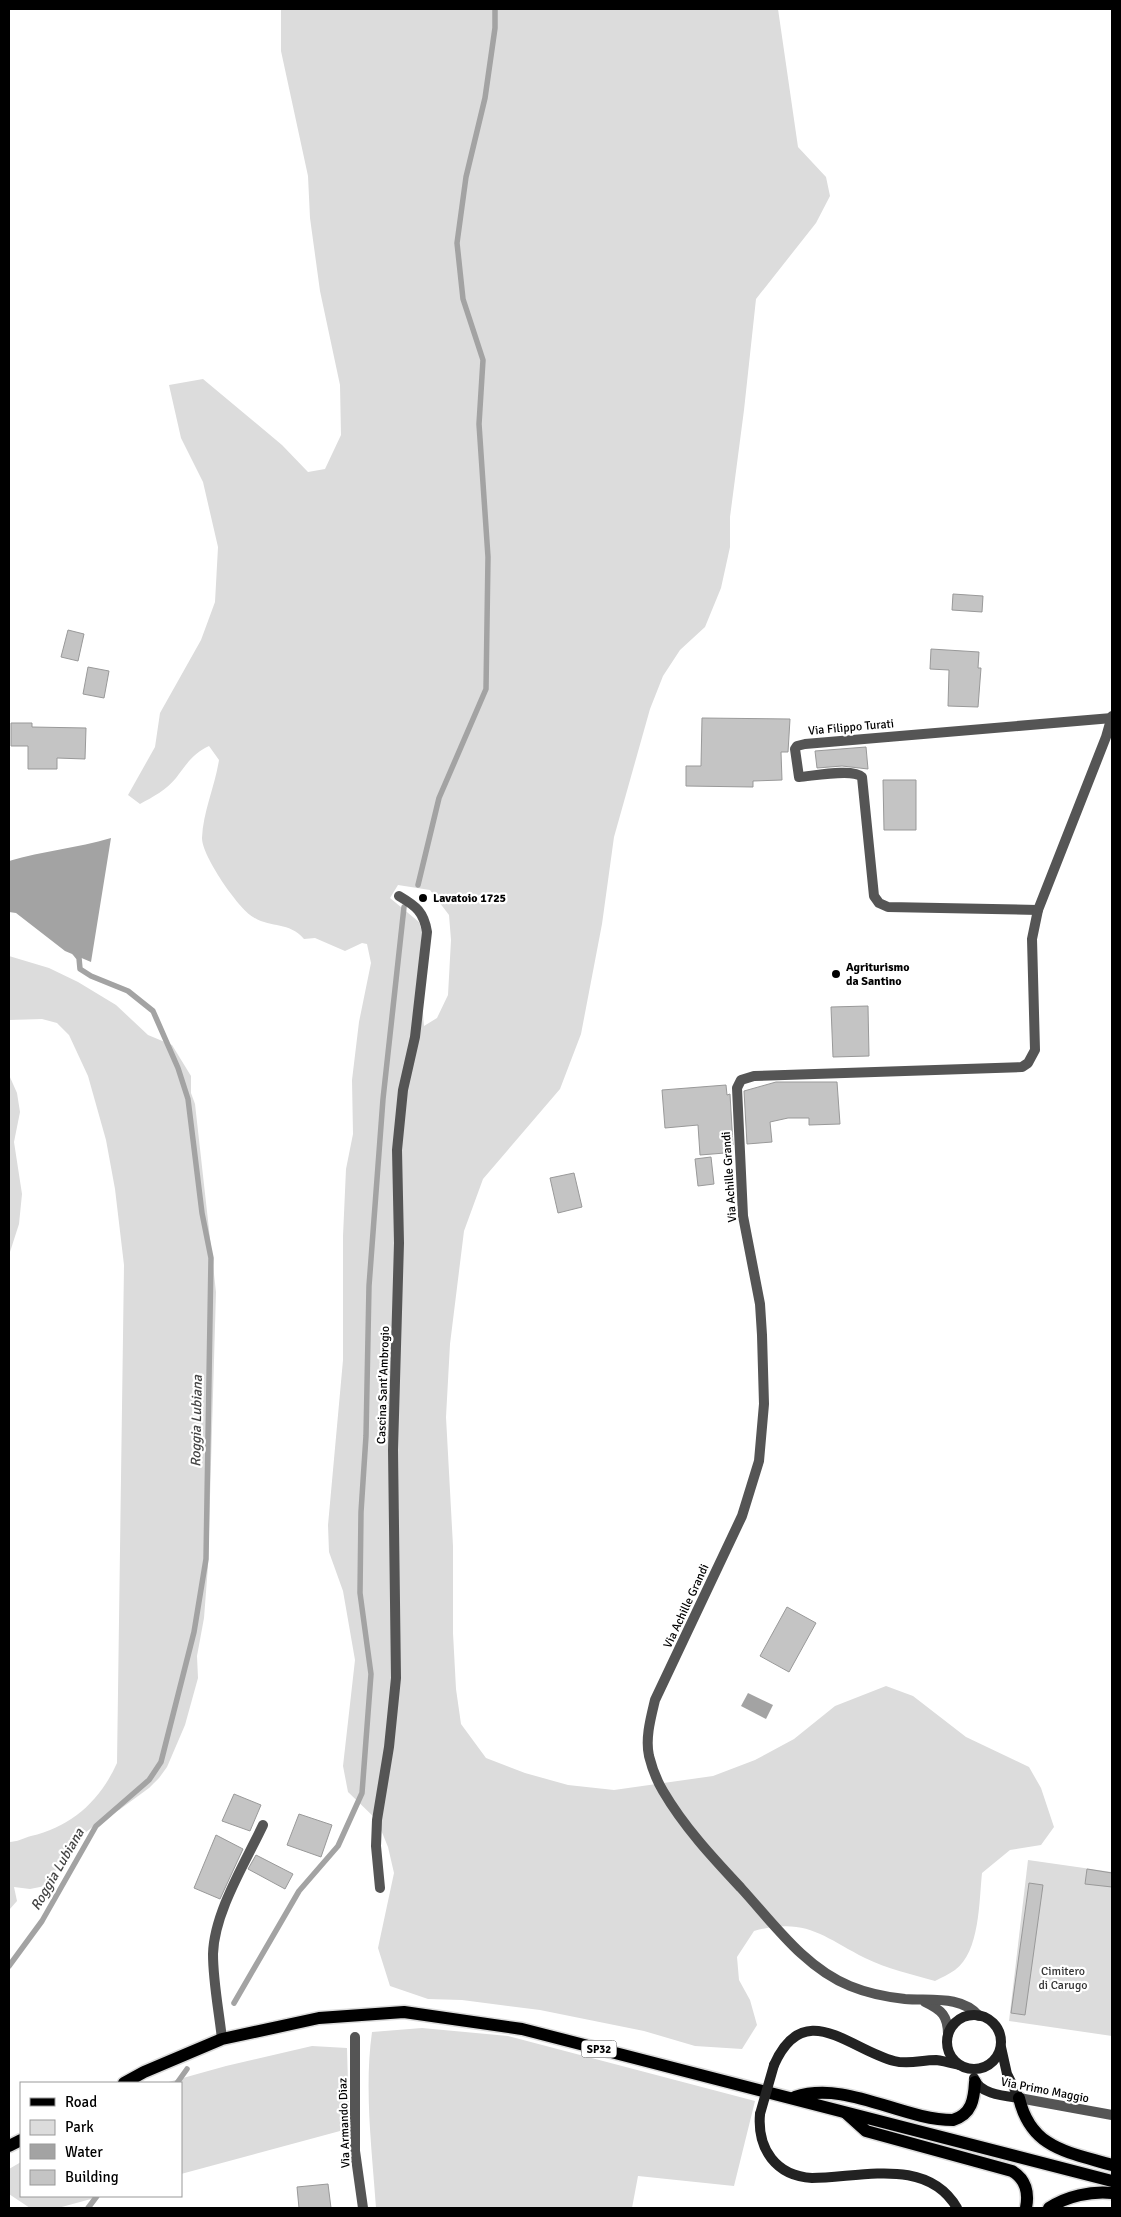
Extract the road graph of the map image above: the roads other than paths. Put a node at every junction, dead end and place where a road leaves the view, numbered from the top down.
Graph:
1 (1112, 717) edge
2 (399, 896) dead end
3 (1038, 910) junction
4 (737, 1088) joint
5 (262, 1825) dead end
6 (380, 1888) dead end
7 (922, 2000) junction
8 (979, 2016) junction
9 (948, 2035) junction
10 (355, 2037) dead end
11 (222, 2039) junction
12 (947, 2046) junction
13 (1001, 2046) junction
14 (934, 2060) junction
15 (959, 2065) junction
16 (971, 2069) junction
17 (126, 2082) edge
18 (975, 2082) junction
19 (793, 2098) junction
20 (1019, 2098) junction
21 (844, 2111) junction
22 (1112, 2115) edge
23 (1112, 2165) edge
24 (1112, 2181) edge
25 (1112, 2193) edge
26 (363, 2208) edge
27 (957, 2208) edge
28 (1026, 2208) edge
29 (1050, 2208) edge

1 - 3 street, Via Filippo Turati
1 - 3 street, Via Filippo Turati
2 - 6 street, Cascina Sant'Ambrogio
3 - 4 street, Via Filippo Turati
4 - 7 street, Via Achille Grandi
5 - 11 street
7 - 8 street, Via Achille Grandi
7 - 9 street, Via Achille Grandi
8 - 9 street
8 - 13 street
9 - 12 street
10 - 26 street, Via Armando Diaz
11 - 17 main road, SP32
11 - 19 main road, SP32
12 - 14 street
12 - 15 street
13 - 16 street
13 - 20 street
14 - 15 street
14 - 27 street, bridge
15 - 16 street
16 - 18 street
18 - 19 main road
18 - 20 street, Via Primo Maggio
19 - 21 main road, SP32
20 - 22 street, Via Primo Maggio
20 - 23 main road
21 - 24 main road, SP32
21 - 28 main road
25 - 29 main road

